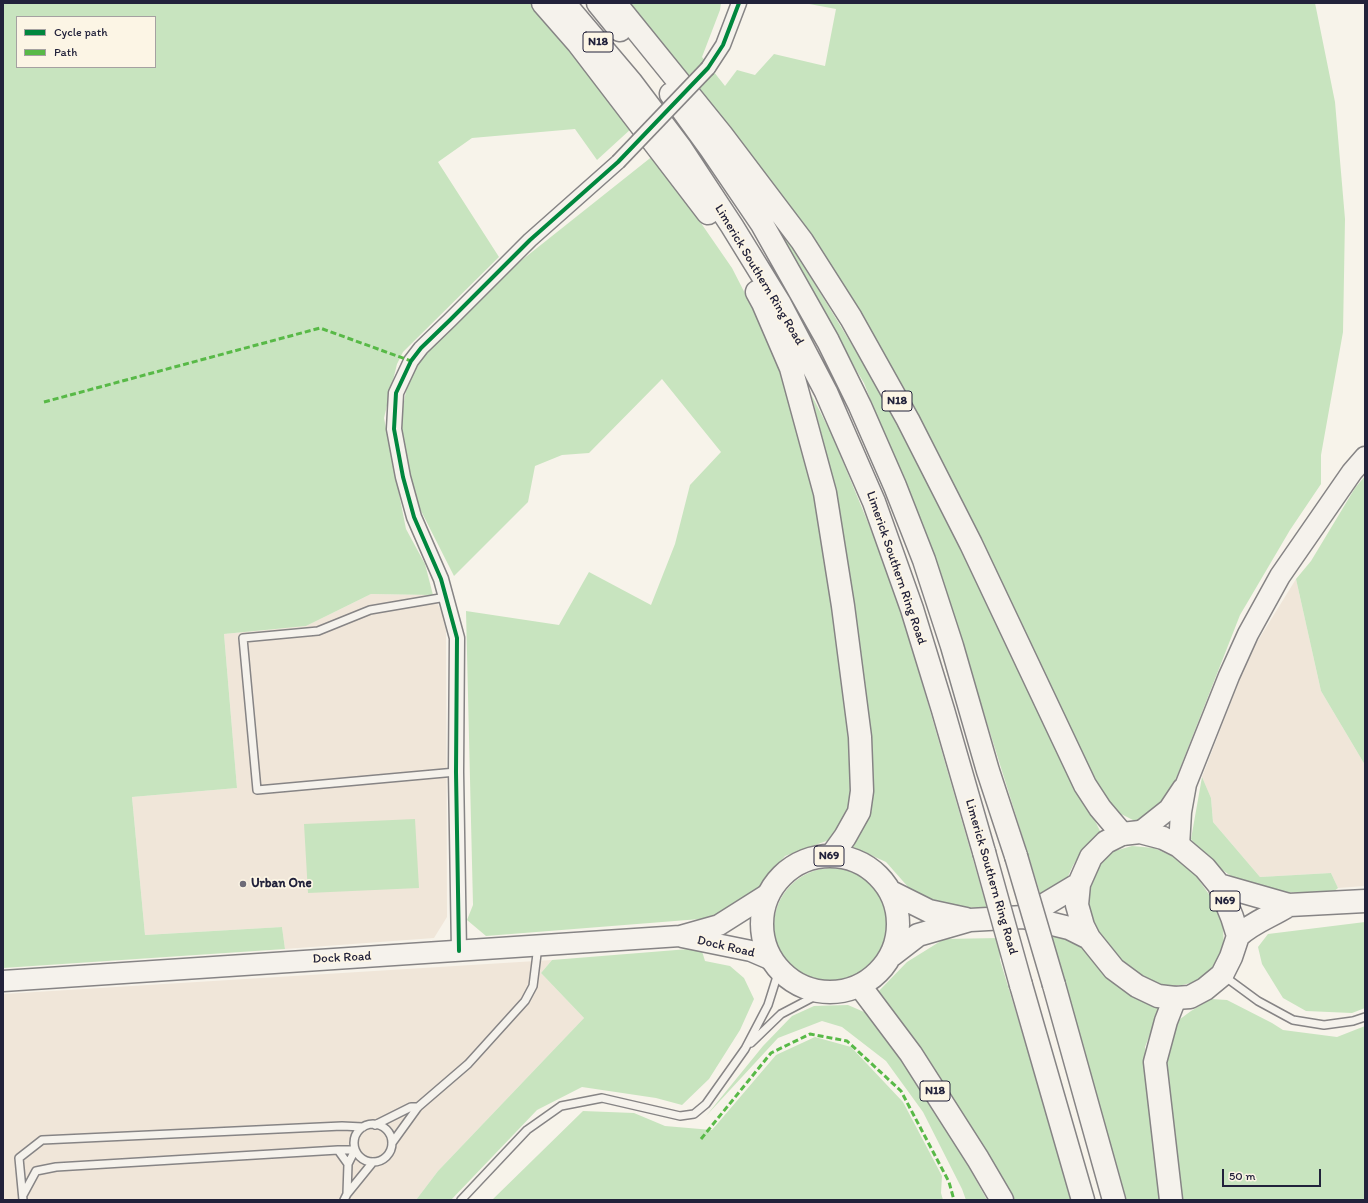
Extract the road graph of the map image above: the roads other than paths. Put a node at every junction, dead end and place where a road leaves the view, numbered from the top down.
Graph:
1 (543, 3) edge
2 (564, 3) edge
3 (598, 3) edge
4 (615, 3) edge
5 (739, 3) edge
6 (631, 82) junction
7 (733, 248) junction
8 (1365, 457) edge
9 (446, 597) junction
10 (456, 772) junction
11 (1186, 784) junction
12 (1131, 833) junction
13 (1180, 846) junction
14 (832, 855) junction
15 (1079, 884) junction
16 (1219, 885) junction
17 (891, 892) junction
18 (768, 894) junction
19 (1365, 901) edge
20 (1289, 905) junction
21 (1024, 917) junction
22 (970, 920) junction
23 (680, 936) junction
24 (1238, 936) junction
25 (1088, 938) junction
26 (538, 946) junction
27 (459, 951) junction
28 (892, 955) junction
29 (776, 965) junction
30 (1222, 975) junction
31 (3, 981) edge
32 (860, 986) junction
33 (823, 992) junction
34 (1175, 998) junction
35 (1365, 1017) edge
36 (745, 1049) junction
37 (418, 1107) junction
38 (375, 1125) junction
39 (362, 1127) junction
40 (392, 1143) junction
41 (338, 1150) junction
42 (355, 1150) junction
43 (373, 1162) junction
44 (348, 1164) junction
45 (346, 1197) edge
46 (23, 1198) edge
47 (461, 1200) edge
48 (1002, 1200) edge
49 (1083, 1200) edge
50 (1114, 1200) edge
51 (1171, 1200) edge

1 - 7 main road, N18
2 - 6 main road, Limerick Southern Ring Road / N18
3 - 50 main road, Limerick Southern Ring Road / N18, bridge
4 - 12 main road, N18
5 - 9 street, bridge
6 - 7 main road, N18
6 - 49 main road, Limerick Southern Ring Road / N18, bridge
7 - 14 main road, N18
8 - 11 main road
9 - 10 street
9 - 10 lane
10 - 27 street
11 - 12 main road
11 - 13 main road
12 - 13 main road, N69
12 - 15 main road, N69
13 - 16 main road, N69
14 - 17 main road, N69
14 - 18 main road, N69
15 - 21 main road, N69
15 - 25 main road, N69
16 - 20 main road, N69
16 - 24 main road, N69
17 - 22 main road, N69
17 - 28 main road, N69
18 - 23 main road, Dock Road
18 - 29 main road, N69
19 - 20 main road, N69
20 - 24 main road, N69
21 - 22 main road, N69
21 - 25 main road, N69
22 - 28 main road, N69
23 - 26 main road, Dock Road
23 - 29 main road, Dock Road
24 - 30 main road, N69
25 - 34 main road, N69
26 - 27 main road, Dock Road
26 - 37 lane
27 - 31 main road, Dock Road
28 - 32 main road, N69
29 - 33 main road, N69
29 - 36 lane
30 - 34 main road, N69
30 - 35 lane
32 - 33 main road, N69
32 - 48 main road, N18
33 - 36 lane
34 - 51 main road
36 - 47 lane
37 - 38 lane
37 - 40 lane
38 - 39 lane
38 - 40 lane
39 - 42 lane
39 - 46 lane
40 - 43 lane
41 - 42 lane
41 - 44 lane
41 - 46 lane
42 - 43 lane
42 - 44 lane
43 - 45 lane
44 - 45 lane

